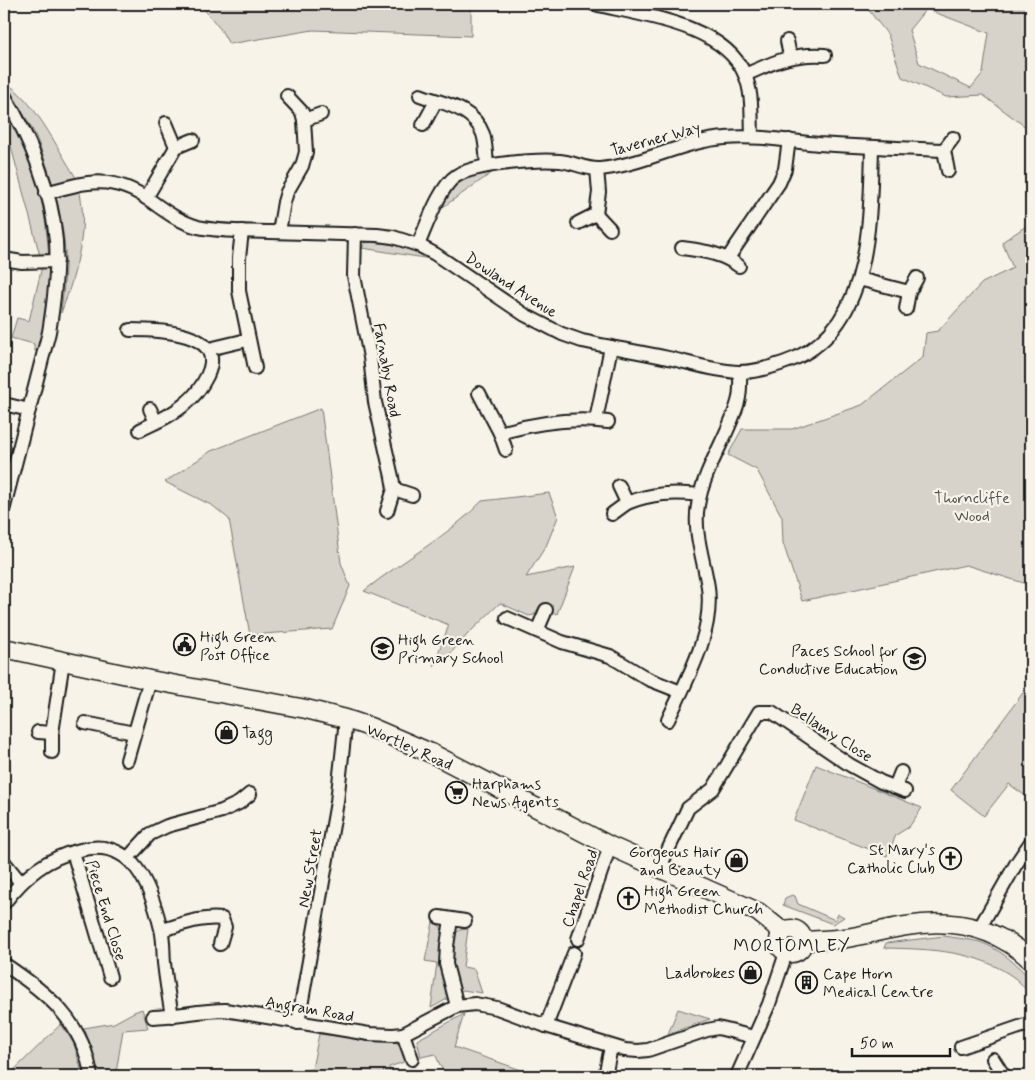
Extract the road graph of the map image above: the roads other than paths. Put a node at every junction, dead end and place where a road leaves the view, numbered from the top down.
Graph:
1 (594, 4) edge
2 (787, 41) dead end
3 (825, 55) dead end
4 (790, 56) junction
5 (745, 75) junction
6 (4, 95) edge
7 (420, 95) dead end
8 (287, 96) dead end
9 (436, 101) junction
10 (321, 114) dead end
11 (304, 120) junction
12 (166, 122) dead end
13 (423, 125) dead end
14 (752, 136) junction
15 (953, 138) dead end
16 (193, 140) dead end
17 (789, 140) junction
18 (176, 147) junction
19 (872, 147) junction
20 (944, 150) junction
21 (487, 166) junction
22 (597, 169) junction
23 (948, 171) dead end
24 (46, 193) junction
25 (146, 198) junction
26 (596, 214) junction
27 (578, 223) dead end
28 (610, 229) dead end
29 (242, 231) junction
30 (279, 232) junction
31 (355, 234) junction
32 (418, 245) junction
33 (682, 248) dead end
34 (728, 258) junction
35 (4, 259) edge
36 (57, 261) junction
37 (739, 266) dead end
38 (917, 278) dead end
39 (859, 279) junction
40 (909, 292) junction
41 (906, 309) dead end
42 (130, 330) dead end
43 (248, 340) junction
44 (611, 347) junction
45 (209, 349) junction
46 (255, 368) dead end
47 (740, 372) junction
48 (479, 393) dead end
49 (4, 404) edge
50 (150, 409) dead end
51 (29, 410) junction
52 (156, 422) junction
53 (140, 430) dead end
54 (500, 433) junction
55 (506, 450) dead end
56 (619, 486) dead end
57 (394, 489) junction
58 (412, 495) dead end
59 (700, 495) junction
60 (628, 503) junction
61 (4, 507) edge
62 (387, 511) dead end
63 (612, 514) dead end
64 (546, 610) dead end
65 (508, 618) dead end
66 (536, 632) junction
67 (4, 648) edge
68 (63, 661) junction
69 (150, 680) junction
70 (681, 692) junction
71 (346, 719) junction
72 (668, 720) dead end
73 (84, 724) dead end
74 (38, 732) dead end
75 (134, 732) junction
76 (52, 733) junction
77 (52, 752) dead end
78 (127, 760) dead end
79 (901, 772) dead end
80 (250, 794) dead end
81 (1031, 842) edge
82 (610, 846) junction
83 (73, 852) junction
84 (128, 858) junction
85 (4, 862) edge
86 (659, 869) junction
87 (21, 884) junction
88 (4, 903) edge
89 (464, 921) dead end
90 (979, 929) junction
91 (162, 930) junction
92 (784, 932) junction
93 (578, 939) dead end
94 (803, 941) junction
95 (220, 944) dead end
96 (574, 953) dead end
97 (786, 953) junction
98 (1031, 960) edge
99 (4, 964) edge
100 (110, 977) dead end
101 (456, 1006) junction
102 (172, 1016) junction
103 (152, 1017) dead end
104 (298, 1022) junction
105 (1031, 1023) edge
106 (546, 1026) junction
107 (403, 1034) junction
108 (754, 1037) junction
109 (611, 1047) junction
110 (961, 1047) dead end
111 (412, 1059) dead end
112 (993, 1060) dead end
113 (90, 1076) edge
114 (605, 1076) edge
115 (737, 1076) edge
116 (1004, 1076) edge

1 - 5 street
2 - 4 street
3 - 4 street
4 - 5 street
5 - 14 street
6 - 24 street
7 - 9 street
8 - 11 street
9 - 13 street
9 - 21 street
10 - 11 street
11 - 30 street
12 - 18 street
14 - 17 street, Taverner Way
14 - 22 street, Taverner Way
15 - 20 street
16 - 18 street
17 - 19 street, Taverner Way
17 - 34 street
18 - 25 street
19 - 20 street, Taverner Way
19 - 39 street, Dowland Avenue
20 - 23 street
21 - 22 street, Taverner Way
21 - 32 street, Taverner Way
22 - 26 street
24 - 25 street, Dowland Avenue
24 - 36 street
25 - 29 street, Dowland Avenue
26 - 27 street
26 - 28 street
29 - 30 street, Dowland Avenue
29 - 43 street
30 - 31 street, Dowland Avenue
31 - 32 street, Dowland Avenue
31 - 57 street, Farnaby Road
32 - 44 street, Dowland Avenue
33 - 34 street
34 - 37 street
35 - 36 street
36 - 51 street
38 - 40 street
39 - 40 street
39 - 47 street, Dowland Avenue
40 - 41 street
42 - 45 street
43 - 45 street
43 - 46 street
44 - 47 street, Dowland Avenue
44 - 54 street
45 - 52 street
47 - 59 street
48 - 54 street
49 - 51 street
50 - 52 street
51 - 61 street
52 - 53 street
54 - 55 street
56 - 60 street
57 - 58 street
57 - 62 street, Farnaby Road
59 - 60 street
59 - 70 street
60 - 63 street
64 - 66 street
65 - 66 street
66 - 70 street
67 - 68 street, Wortley Road
68 - 69 street, Wortley Road
68 - 76 street
69 - 71 street, Wortley Road
69 - 75 street
70 - 72 street
71 - 82 street, Wortley Road
71 - 104 street, New Street
73 - 75 street
74 - 76 street
75 - 78 street
76 - 77 street
79 - 86 street, Bellamy Close
80 - 84 street
81 - 90 street
82 - 86 street, Wortley Road
82 - 93 street, Chapel Road
83 - 84 street
83 - 87 street
83 - 100 street, Piece End Close
84 - 91 street
85 - 87 street
86 - 92 street, Wortley Road
87 - 88 street
89 - 101 street
90 - 94 street
90 - 98 street
91 - 95 street
91 - 102 street
92 - 94 street
92 - 97 street
94 - 97 street
96 - 106 street, Chapel Road
97 - 108 street
99 - 113 street
101 - 106 street, Angram Road
101 - 107 street, Angram Road
102 - 103 street, Angram Road
102 - 104 street, Angram Road
104 - 107 street, Angram Road
105 - 110 street
106 - 109 street, Angram Road
107 - 111 street
108 - 109 street, Angram Road
108 - 115 street
109 - 114 street
112 - 116 street

